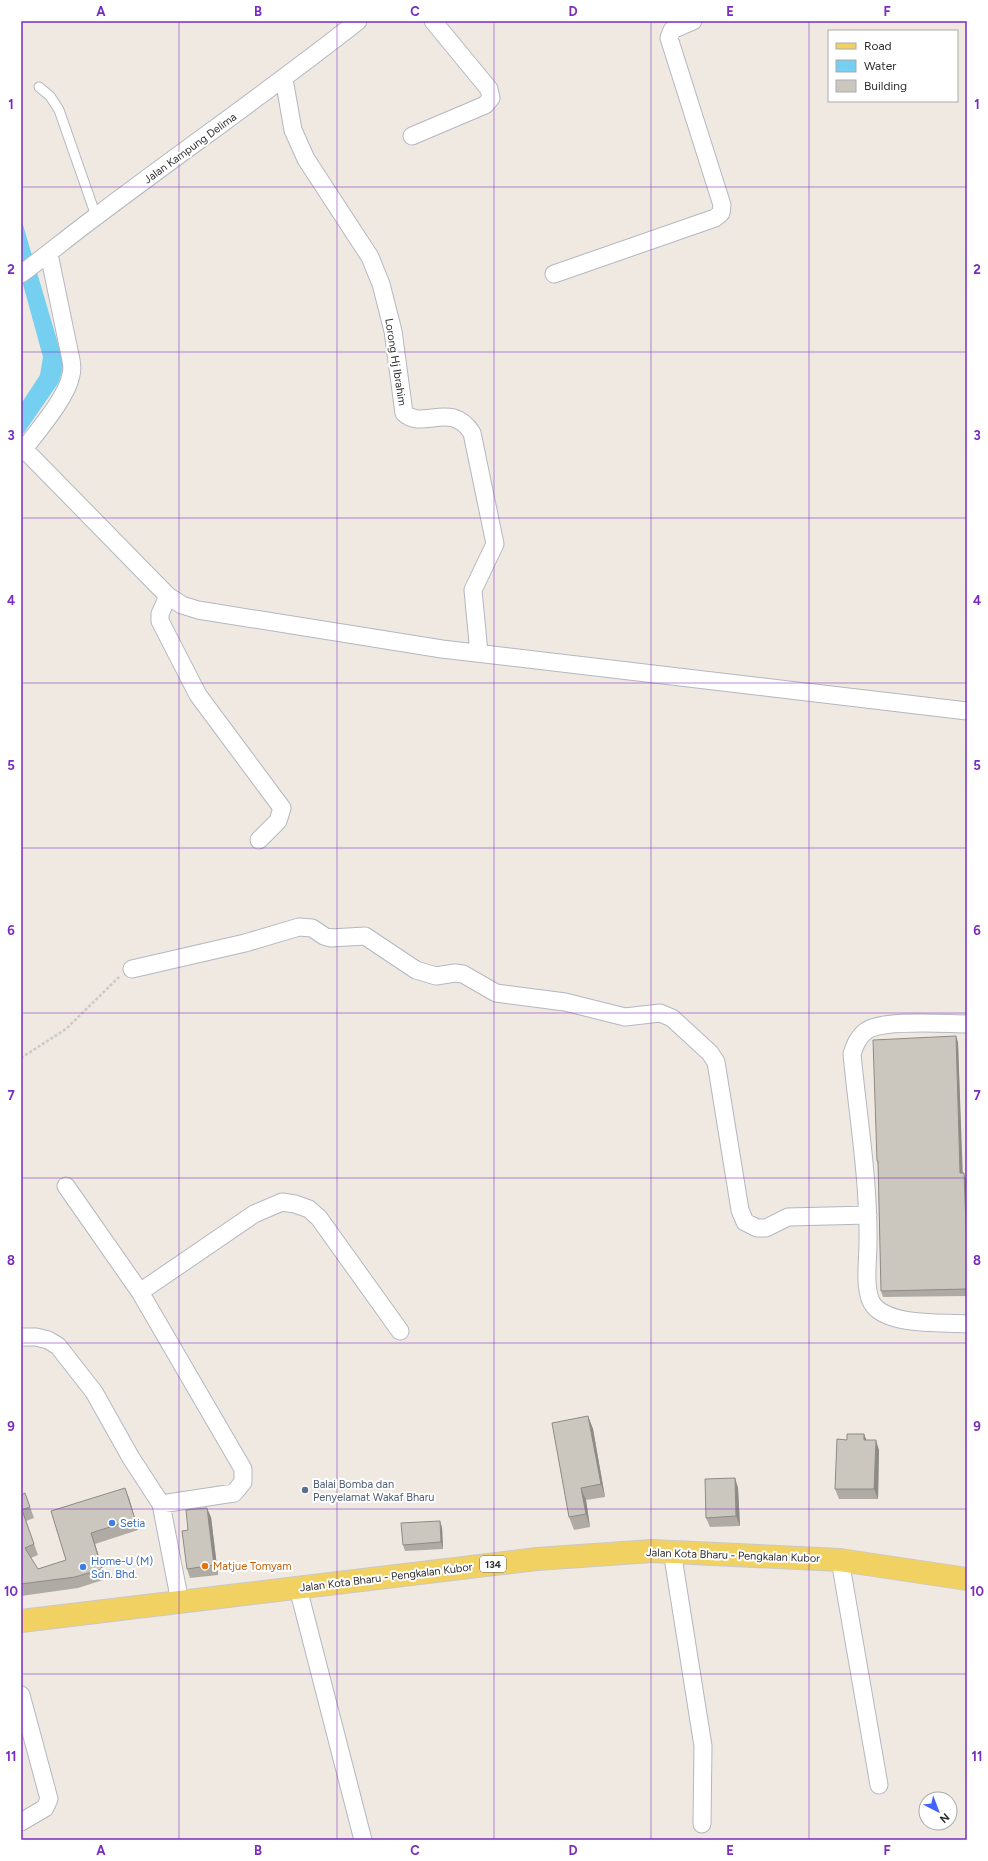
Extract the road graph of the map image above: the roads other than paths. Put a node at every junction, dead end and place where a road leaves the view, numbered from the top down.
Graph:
1 (358, 21) edge
2 (433, 21) edge
3 (693, 21) edge
4 (284, 79) junction
5 (39, 87) dead end
6 (412, 136) dead end
7 (96, 216) junction
8 (47, 256) junction
9 (21, 274) edge
10 (554, 274) dead end
11 (23, 451) edge
12 (168, 596) junction
13 (479, 653) junction
14 (967, 711) edge
15 (259, 840) dead end
16 (132, 969) road end
17 (967, 1024) edge
18 (66, 1186) dead end
19 (868, 1215) junction
20 (140, 1292) junction
21 (967, 1324) edge
22 (400, 1331) dead end
23 (21, 1337) edge
24 (161, 1504) junction
25 (672, 1551) junction
26 (840, 1560) junction
27 (967, 1579) edge
28 (298, 1588) junction
29 (180, 1602) junction
30 (21, 1621) edge
31 (21, 1695) edge
32 (879, 1785) dead end
33 (21, 1822) edge
34 (702, 1824) dead end
35 (363, 1840) edge

1 - 4 street, Jalan Kampung Delima
2 - 6 street
3 - 10 street
4 - 7 street, Jalan Kampung Delima
4 - 13 street, Lorong Hj Ibrahim
5 - 7 lane
7 - 8 street, Jalan Kampung Delima
8 - 9 street, Jalan Kampung Delima
8 - 11 street
11 - 12 street
12 - 13 street
12 - 15 street
13 - 14 street
16 - 19 street
17 - 19 street
18 - 20 street
19 - 21 street
20 - 22 street
20 - 24 street
23 - 24 street
24 - 29 street
25 - 26 main road, Jalan Kota Bharu - Pengkalan Kubor / 134
25 - 28 main road, Jalan Kota Bharu - Pengkalan Kubor / 134
25 - 34 street
26 - 27 main road, Jalan Kota Bharu - Pengkalan Kubor / 134
26 - 32 street
28 - 29 main road, Jalan Kota Bharu - Pengkalan Kubor / 134
28 - 35 street
29 - 30 main road, Jalan Kota Bharu - Pengkalan Kubor / 134
31 - 33 street

